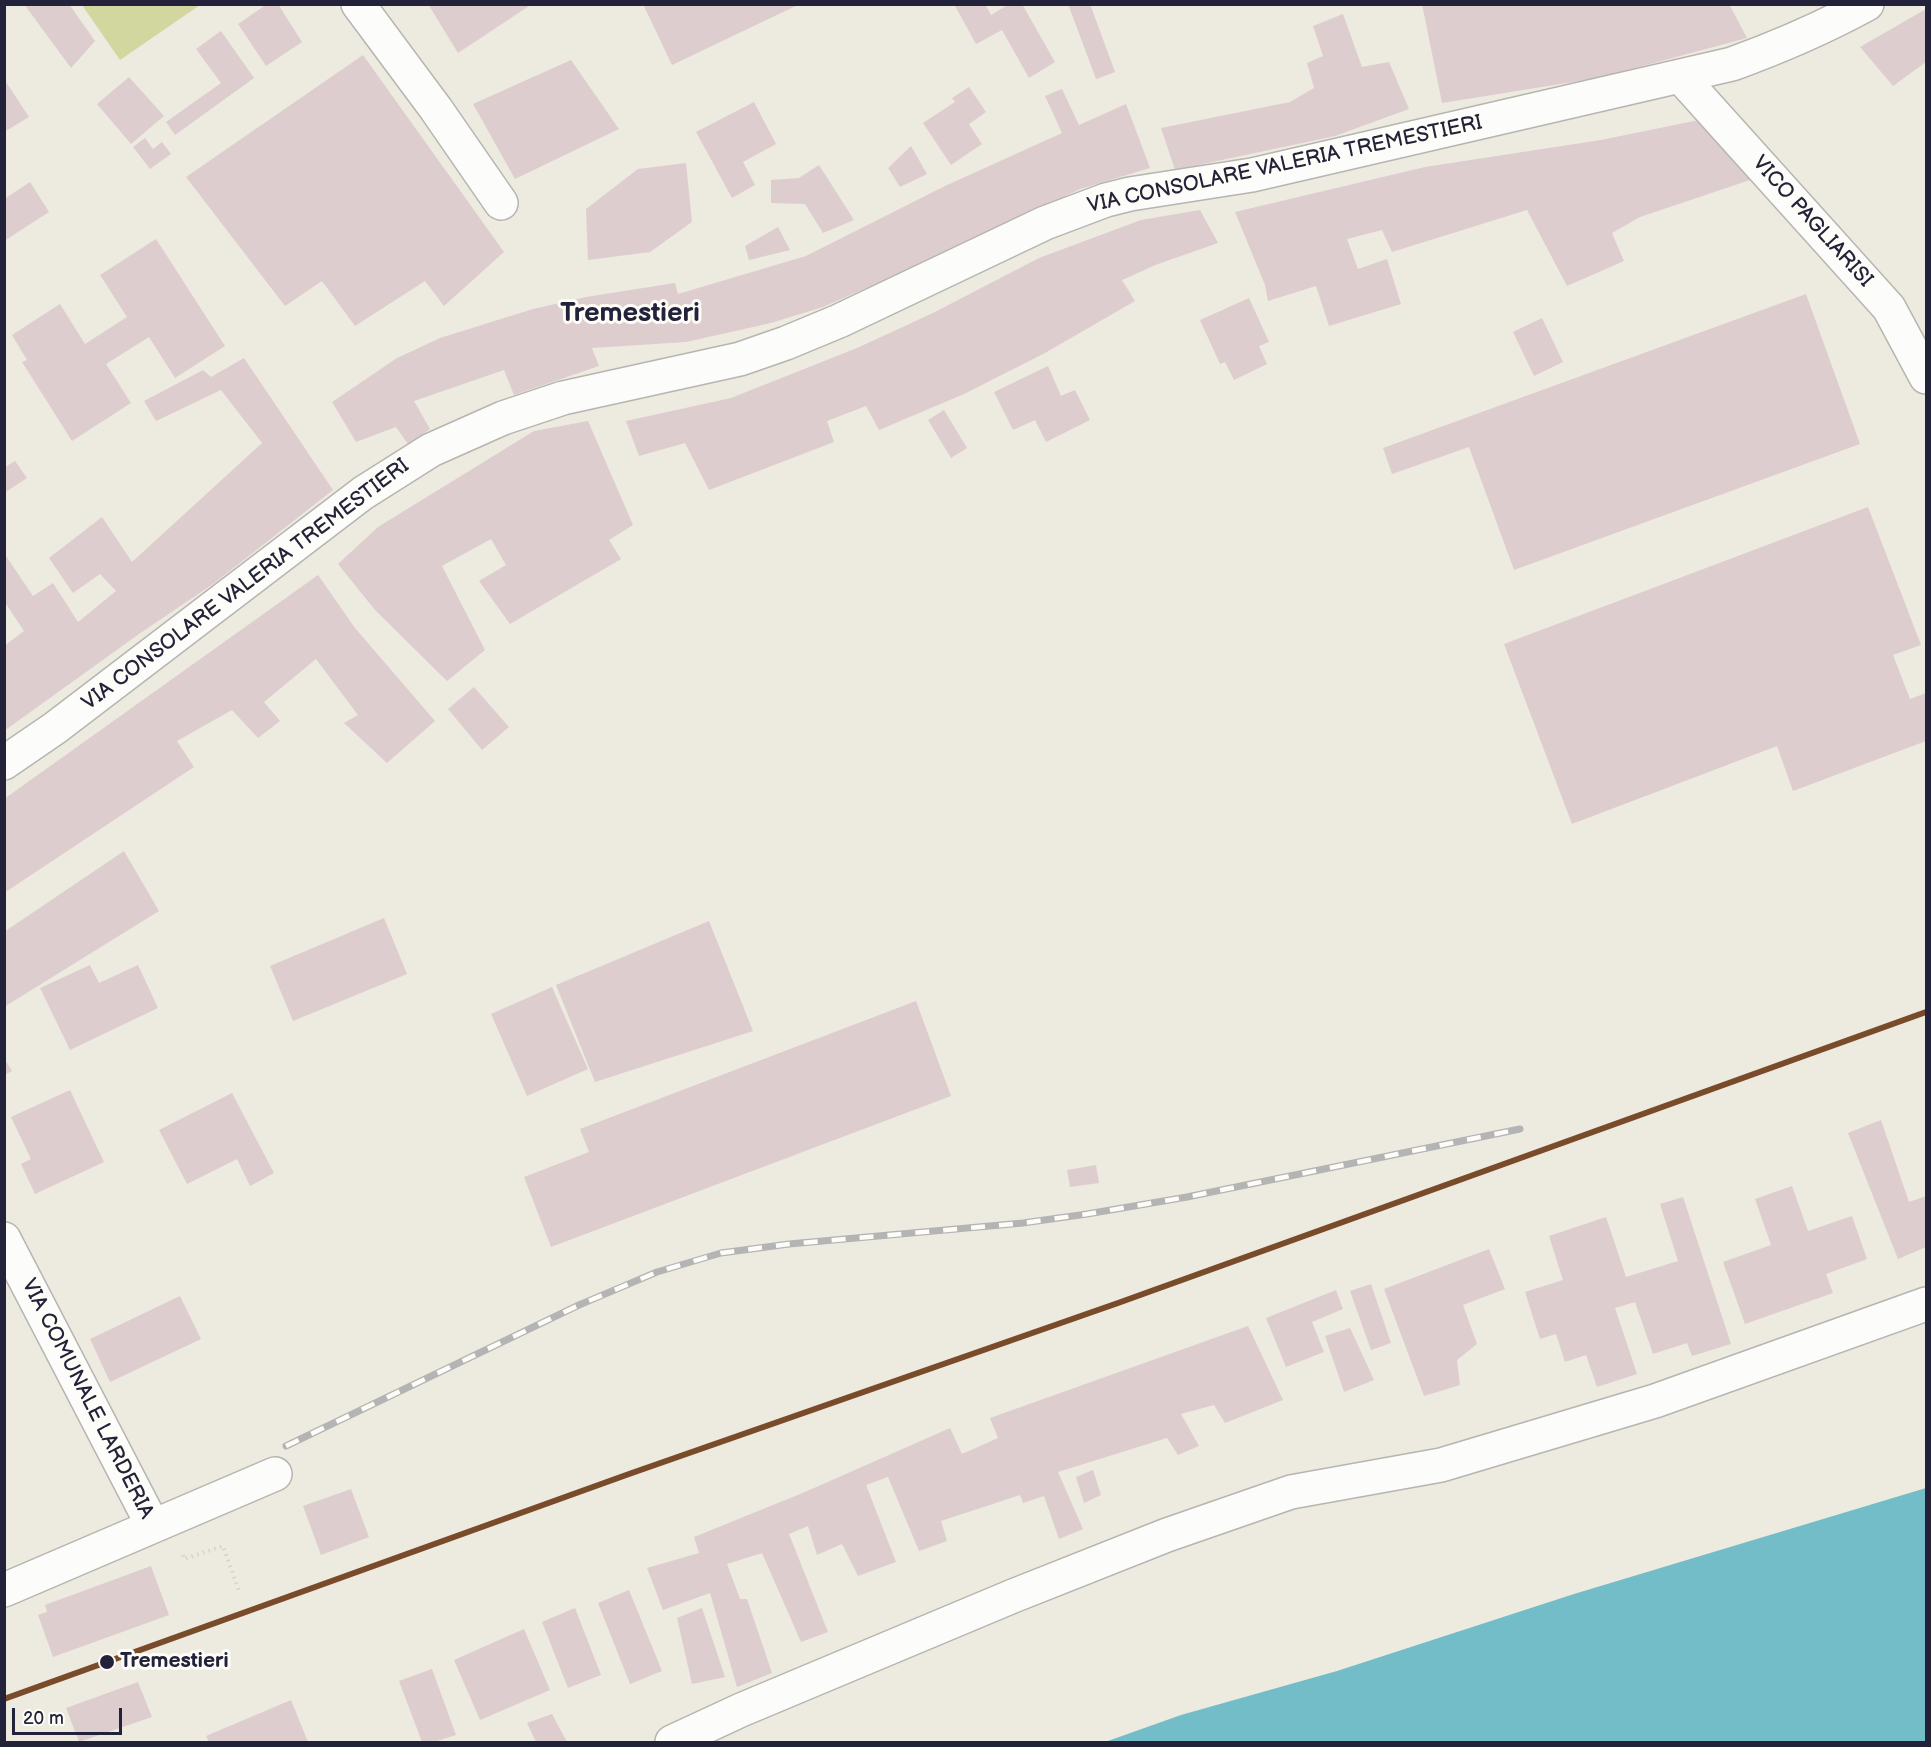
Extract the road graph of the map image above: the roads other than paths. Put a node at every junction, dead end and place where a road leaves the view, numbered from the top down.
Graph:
1 (358, 4) edge
2 (1867, 4) edge
3 (1681, 77) junction
4 (501, 203) dead end
5 (1926, 377) edge
6 (4, 763) edge
7 (4, 1239) edge
8 (1926, 1304) edge
9 (275, 1474) dead end
10 (153, 1526) junction
11 (4, 1590) edge
12 (672, 1743) edge

1 - 4 street
2 - 3 street, VIA CONSOLARE VALERIA TREMESTIERI
3 - 5 street, VICO PAGLIARISI
3 - 6 street, VIA CONSOLARE VALERIA TREMESTIERI
7 - 10 street, VIA COMUNALE LARDERIA
8 - 12 street
9 - 10 street
10 - 11 street

